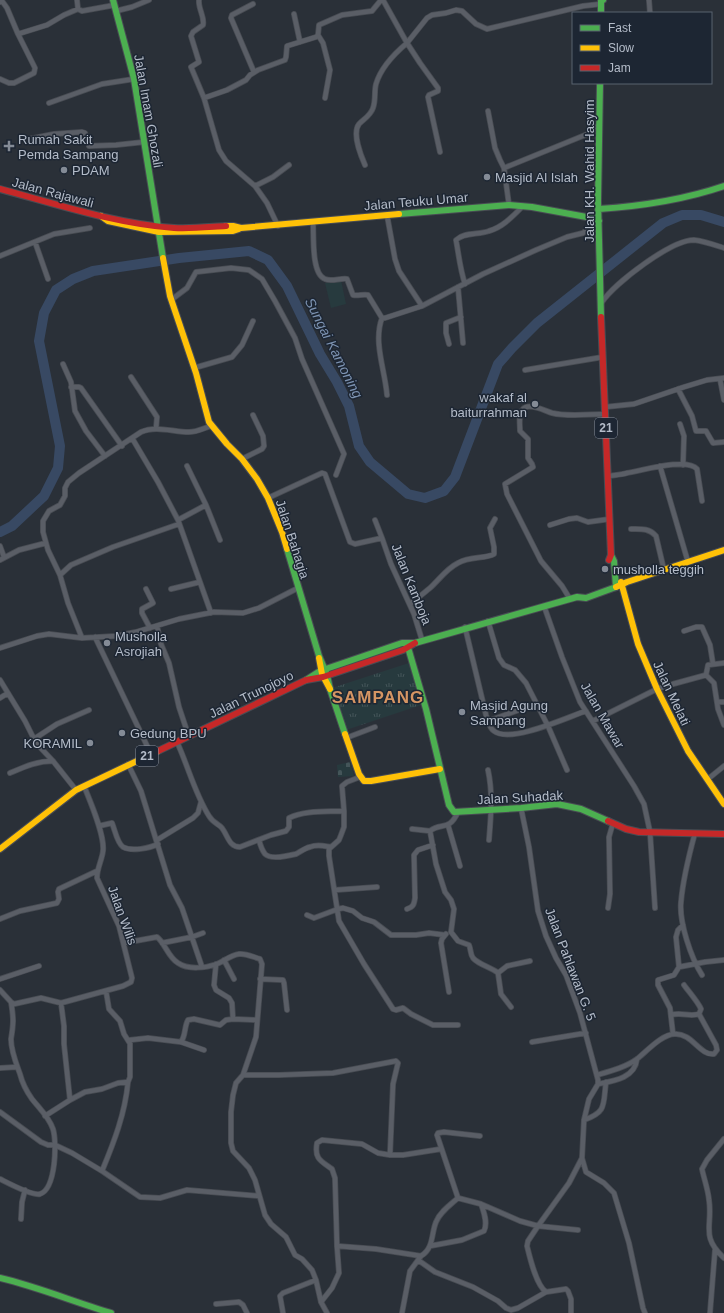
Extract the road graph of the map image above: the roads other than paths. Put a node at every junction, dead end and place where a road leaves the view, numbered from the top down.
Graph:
1 (77, 0) edge
2 (149, 0) edge
3 (199, 0) edge
4 (382, 0) edge
5 (649, 0) edge
6 (2, 1) edge
7 (601, 1) edge
8 (253, 4) dead end
9 (115, 6) edge
10 (78, 9) junction
11 (602, 12) edge
12 (650, 12) edge
13 (294, 14) dead end
14 (18, 34) junction
15 (318, 35) junction
16 (300, 42) junction
17 (407, 43) junction
18 (254, 72) junction
19 (0, 79) edge
20 (134, 79) junction
21 (600, 84) edge
22 (204, 98) junction
23 (325, 98) dead end
24 (49, 103) dead end
25 (488, 111) dead end
26 (599, 125) junction
27 (590, 133) junction
28 (28, 139) dead end
29 (599, 141) junction
30 (144, 142) junction
31 (440, 152) dead end
32 (289, 165) dead end
33 (365, 165) dead end
34 (504, 168) junction
35 (255, 186) junction
36 (724, 186) edge
37 (0, 189) edge
38 (509, 205) junction
39 (523, 206) junction
40 (599, 209) junction
41 (387, 215) junction
42 (596, 219) junction
43 (313, 222) junction
44 (278, 226) junction
45 (90, 228) dead end
46 (159, 229) junction
47 (35, 242) junction
48 (161, 243) joint
49 (724, 248) edge
50 (0, 256) edge
51 (48, 279) dead end
52 (465, 284) junction
53 (458, 287) junction
54 (171, 300) junction
55 (601, 302) junction
56 (422, 306) junction
57 (461, 316) junction
58 (382, 318) junction
59 (253, 320) dead end
60 (463, 343) dead end
61 (449, 344) dead end
62 (603, 358) junction
63 (63, 364) dead end
64 (194, 368) junction
65 (525, 370) dead end
66 (131, 377) dead end
67 (722, 379) edge
68 (71, 387) junction
69 (678, 389) junction
70 (387, 395) dead end
71 (724, 400) edge
72 (605, 407) junction
73 (606, 414) junction
74 (253, 415) dead end
75 (680, 424) dead end
76 (211, 426) junction
77 (156, 429) junction
78 (132, 438) junction
79 (724, 442) edge
80 (122, 446) junction
81 (105, 456) junction
82 (242, 459) junction
83 (684, 464) junction
84 (188, 466) dead end
85 (660, 466) junction
86 (336, 475) dead end
87 (608, 476) junction
88 (268, 498) junction
89 (702, 501) dead end
90 (206, 505) junction
91 (495, 518) dead end
92 (610, 519) junction
93 (375, 520) dead end
94 (179, 522) junction
95 (550, 525) dead end
96 (631, 529) dead end
97 (382, 538) junction
98 (220, 540) dead end
99 (46, 543) junction
100 (0, 547) edge
101 (724, 550) edge
102 (611, 555) junction
103 (4, 556) junction
104 (0, 560) edge
105 (688, 562) junction
106 (664, 570) junction
107 (60, 576) junction
108 (200, 582) junction
109 (618, 584) junction
110 (298, 588) junction
111 (146, 589) dead end
112 (171, 589) dead end
113 (570, 599) junction
114 (410, 604) junction
115 (544, 606) junction
116 (212, 613) junction
117 (488, 621) junction
118 (157, 626) junction
119 (150, 628) junction
120 (465, 628) junction
121 (684, 631) dead end
122 (95, 637) junction
123 (82, 638) junction
124 (422, 640) junction
125 (408, 645) junction
126 (0, 648) edge
127 (724, 663) edge
128 (713, 664) junction
129 (324, 673) junction
130 (706, 675) junction
131 (0, 680) edge
132 (657, 689) junction
133 (8, 693) junction
134 (0, 698) edge
135 (717, 702) junction
136 (724, 702) edge
137 (536, 704) junction
138 (89, 710) dead end
139 (586, 711) junction
140 (488, 721) junction
141 (593, 721) junction
142 (548, 726) junction
143 (724, 726) edge
144 (375, 727) dead end
145 (188, 737) junction
146 (346, 738) junction
147 (34, 739) junction
148 (177, 742) junction
149 (151, 754) junction
150 (53, 761) junction
151 (128, 764) junction
152 (724, 766) edge
153 (440, 769) junction
154 (488, 770) dead end
155 (567, 770) dead end
156 (10, 773) dead end
157 (360, 777) junction
158 (708, 779) junction
159 (84, 786) junction
160 (76, 790) junction
161 (201, 802) junction
162 (724, 804) edge
163 (521, 808) junction
164 (492, 809) junction
165 (344, 811) junction
166 (458, 812) junction
167 (613, 823) junction
168 (448, 825) junction
169 (99, 826) junction
170 (412, 828) dead end
171 (430, 831) junction
172 (650, 832) junction
173 (695, 833) junction
174 (724, 834) edge
175 (259, 840) junction
176 (489, 840) dead end
177 (157, 842) junction
178 (432, 845) junction
179 (331, 847) junction
180 (0, 849) edge
181 (460, 866) dead end
182 (97, 870) junction
183 (377, 887) dead end
184 (335, 890) junction
185 (608, 908) dead end
186 (655, 908) dead end
187 (338, 909) junction
188 (407, 909) dead end
189 (307, 915) dead end
190 (0, 919) edge
191 (683, 925) junction
192 (451, 932) junction
193 (204, 933) dead end
194 (445, 935) junction
195 (192, 937) junction
196 (124, 943) junction
197 (162, 943) junction
198 (224, 960) junction
199 (724, 960) edge
200 (530, 961) dead end
201 (216, 964) junction
202 (695, 964) junction
203 (39, 966) dead end
204 (202, 967) junction
205 (679, 967) junction
206 (498, 973) junction
207 (702, 975) dead end
208 (0, 978) edge
209 (234, 979) dead end
210 (260, 979) junction
211 (684, 984) dead end
212 (0, 990) edge
213 (106, 991) junction
214 (449, 992) dead end
215 (11, 1002) junction
216 (62, 1003) junction
217 (511, 1007) dead end
218 (286, 1010) dead end
219 (698, 1014) junction
220 (672, 1015) junction
221 (233, 1018) junction
222 (257, 1020) junction
223 (458, 1025) dead end
224 (586, 1033) junction
225 (673, 1034) junction
226 (129, 1042) junction
227 (181, 1042) junction
228 (532, 1042) dead end
229 (204, 1050) dead end
230 (637, 1059) junction
231 (17, 1067) junction
232 (0, 1068) edge
233 (243, 1076) junction
234 (598, 1079) junction
235 (128, 1082) junction
236 (606, 1082) junction
237 (70, 1100) junction
238 (0, 1112) edge
239 (45, 1116) junction
240 (584, 1120) junction
241 (480, 1136) dead end
242 (724, 1139) edge
243 (55, 1144) junction
244 (441, 1149) junction
245 (390, 1155) junction
246 (582, 1158) junction
247 (102, 1171) junction
248 (0, 1179) edge
249 (25, 1190) junction
250 (259, 1196) junction
251 (458, 1198) junction
252 (480, 1204) junction
253 (21, 1219) dead end
254 (538, 1226) junction
255 (578, 1230) dead end
256 (337, 1246) junction
257 (430, 1246) junction
258 (715, 1250) junction
259 (420, 1258) junction
260 (724, 1258) edge
261 (0, 1278) edge
262 (316, 1280) junction
263 (546, 1292) junction
264 (321, 1302) junction
265 (216, 1304) dead end
266 (111, 1313) edge
267 (247, 1313) edge
268 (283, 1313) edge
269 (327, 1313) edge
270 (402, 1313) edge
271 (571, 1313) edge
272 (645, 1313) edge
273 (710, 1313) edge

1 - 10 street
2 - 9 street
3 - 22 street
4 - 15 street
4 - 17 street
5 - 12 street
6 - 14 street
7 - 11 main road
7 - 17 street
8 - 18 street
9 - 10 street
9 - 20 main road, Jalan Imam Ghozali
10 - 14 street
13 - 16 street
14 - 19 street
15 - 16 street
15 - 23 street
16 - 18 street
17 - 31 street
17 - 33 street
18 - 22 street
20 - 24 street
20 - 30 main road, Jalan Imam Ghozali
21 - 26 main road, Jalan KH. Wahid Hasyim / 21
22 - 35 street
25 - 34 street
26 - 27 street
26 - 29 main road, Jalan KH. Wahid Hasyim / 21
27 - 29 street
27 - 34 street
28 - 30 street
29 - 40 main road, Jalan KH. Wahid Hasyim / 21
30 - 46 main road, Jalan Imam Ghozali
32 - 35 street
34 - 38 street
35 - 44 street
36 - 40 main road
37 - 46 main road, Jalan Rajawali
38 - 39 main road, Jalan Teuku Umar
38 - 41 main road, Jalan Teuku Umar
39 - 42 main road, Jalan Teuku Umar
39 - 52 street
40 - 42 main road, Jalan KH. Wahid Hasyim / 21
41 - 43 main road, Jalan Teuku Umar
41 - 56 street
42 - 52 street
42 - 55 main road, Jalan KH. Wahid Hasyim / 21
43 - 44 main road, Jalan Teuku Umar
43 - 58 street
44 - 46 main road, Jalan Teuku Umar
45 - 47 street
46 - 48 main road, Jalan Imam Ghozali
47 - 50 street
47 - 51 street
48 - 54 main road, Jalan Bahagia
49 - 55 street
52 - 53 street
53 - 56 street
53 - 57 street
54 - 64 main road, Jalan Bahagia
54 - 86 street
55 - 62 main road, 21
56 - 58 street
57 - 60 street
57 - 61 street
58 - 70 street
59 - 64 street
62 - 65 street
62 - 72 main road, 21
63 - 68 street
64 - 76 main road, Jalan Bahagia
66 - 77 street
67 - 69 street
67 - 71 street
68 - 80 street
68 - 81 street
69 - 72 street
69 - 79 street
72 - 73 main road, 21
73 - 87 main road, 21
73 - 113 street
74 - 82 street
75 - 83 street
76 - 77 street
76 - 82 main road, Jalan Bahagia
77 - 78 street
78 - 80 street
78 - 94 street
80 - 81 street
81 - 99 street
82 - 88 main road, Jalan Bahagia
83 - 85 street
83 - 89 street
84 - 90 street
85 - 87 street
85 - 105 street
87 - 92 main road, 21
88 - 97 street, Jalan Kamboja
88 - 110 main road, Jalan Bahagia
90 - 94 street
90 - 98 street
91 - 114 street
92 - 95 street
92 - 102 main road, 21
93 - 97 street
94 - 107 street
94 - 108 street
96 - 106 street
97 - 114 street, Jalan Kamboja
99 - 103 street
99 - 107 street
100 - 103 street
101 - 105 main road
102 - 109 main road, 21
102 - 109 main road, 21
103 - 104 street
105 - 106 main road
106 - 109 main road
107 - 123 street
108 - 112 street
108 - 116 street
109 - 113 main road, 21
109 - 132 main road, Jalan Melati
110 - 116 street
110 - 129 main road, Jalan Bahagia
111 - 119 street
113 - 115 main road, 21
114 - 124 street, Jalan Kamboja
115 - 117 main road, 21
115 - 139 street, Jalan Mawar
116 - 118 street
117 - 120 main road, 21
117 - 137 street
118 - 119 street
118 - 145 street
119 - 122 street
120 - 124 main road, 21
120 - 140 street
121 - 128 street
122 - 123 street
122 - 149 street
123 - 126 street
124 - 125 main road, 21
125 - 129 main road, 21
125 - 153 main road
127 - 128 street
128 - 130 street
129 - 145 main road, Jalan Trunojoyo / 21
129 - 146 main road, Jalan Bahagia
130 - 132 street
130 - 135 street
131 - 133 street
132 - 141 street
132 - 158 main road, Jalan Melati
133 - 134 street
133 - 147 street
135 - 136 street
135 - 143 street
137 - 140 street
137 - 142 street
138 - 147 street
139 - 141 street, Jalan Mawar
139 - 142 street
140 - 142 street
141 - 172 street, Jalan Mawar
142 - 155 street
144 - 146 street
145 - 148 main road, Jalan Trunojoyo / 21
146 - 157 main road, Jalan Bahagia
147 - 150 street
148 - 149 main road, Jalan Trunojoyo / 21
148 - 161 street
149 - 151 main road, Jalan Trunojoyo / 21
150 - 156 street
150 - 160 street
151 - 159 main road, Jalan Trunojoyo / 21
151 - 177 street
152 - 158 street
153 - 157 main road
153 - 166 main road
154 - 164 street
157 - 165 street
158 - 162 main road, Jalan Melati
159 - 160 main road, Jalan Trunojoyo / 21
159 - 169 street
160 - 180 main road, Jalan Trunojoyo / 21
161 - 175 street
161 - 177 street
163 - 164 main road, Jalan Suhadak
163 - 167 main road, Jalan Suhadak
163 - 224 street, Jalan Pahlawan G. 5
164 - 166 main road, Jalan Suhadak
164 - 176 street
165 - 175 street
165 - 179 street
166 - 168 street
167 - 172 main road, Jalan Suhadak
167 - 185 street
168 - 171 street
168 - 181 street
169 - 177 street
169 - 182 street
170 - 171 street
171 - 178 street
172 - 173 main road, Jalan Suhadak
172 - 186 street, Jalan Mawar
173 - 174 main road, Jalan Suhadak
173 - 191 street
175 - 179 street
177 - 195 street
178 - 188 street
178 - 192 street
179 - 184 street
182 - 190 street
182 - 196 street, Jalan Wilis
183 - 184 street
184 - 187 street
187 - 189 street
187 - 194 street
187 - 223 street
191 - 202 street
191 - 205 street
192 - 194 street
192 - 206 street
193 - 195 street
194 - 214 street
195 - 197 street
195 - 204 street
196 - 197 street
196 - 213 street, Jalan Wilis
197 - 204 street
198 - 201 street
198 - 209 street
198 - 210 street
199 - 202 street
200 - 206 street
201 - 204 street
201 - 221 street
202 - 205 street
202 - 207 street
203 - 208 street
205 - 220 street
206 - 217 street
210 - 218 street
210 - 222 street
211 - 219 street
212 - 215 street
213 - 216 street, Jalan Wilis
213 - 226 street
215 - 216 street
215 - 231 street
216 - 237 street
219 - 220 street
219 - 225 street
220 - 225 street
221 - 222 street
221 - 227 street
222 - 233 street
224 - 228 street
224 - 234 street, Jalan Pahlawan G. 5
225 - 230 street
226 - 227 street
226 - 235 street
227 - 229 street
230 - 234 street
230 - 236 street
231 - 232 street
231 - 239 street
233 - 245 street
233 - 250 street
234 - 236 street
234 - 240 street
235 - 237 street
235 - 247 street
236 - 240 street
237 - 239 street
238 - 243 street
239 - 243 street
240 - 246 street
241 - 244 street
242 - 258 street
243 - 247 street
243 - 249 street
244 - 245 street
244 - 251 street
245 - 256 street
246 - 254 street
246 - 272 street
247 - 250 street
248 - 249 street
249 - 253 street
250 - 262 street
251 - 252 street
251 - 257 street
252 - 254 street
252 - 257 street
254 - 255 street
254 - 263 street
256 - 259 street
256 - 264 street
257 - 259 street
258 - 260 street
258 - 273 street
259 - 263 street
259 - 270 street
261 - 266 main road
262 - 264 street
262 - 268 street
263 - 271 street
264 - 269 street
265 - 267 street

